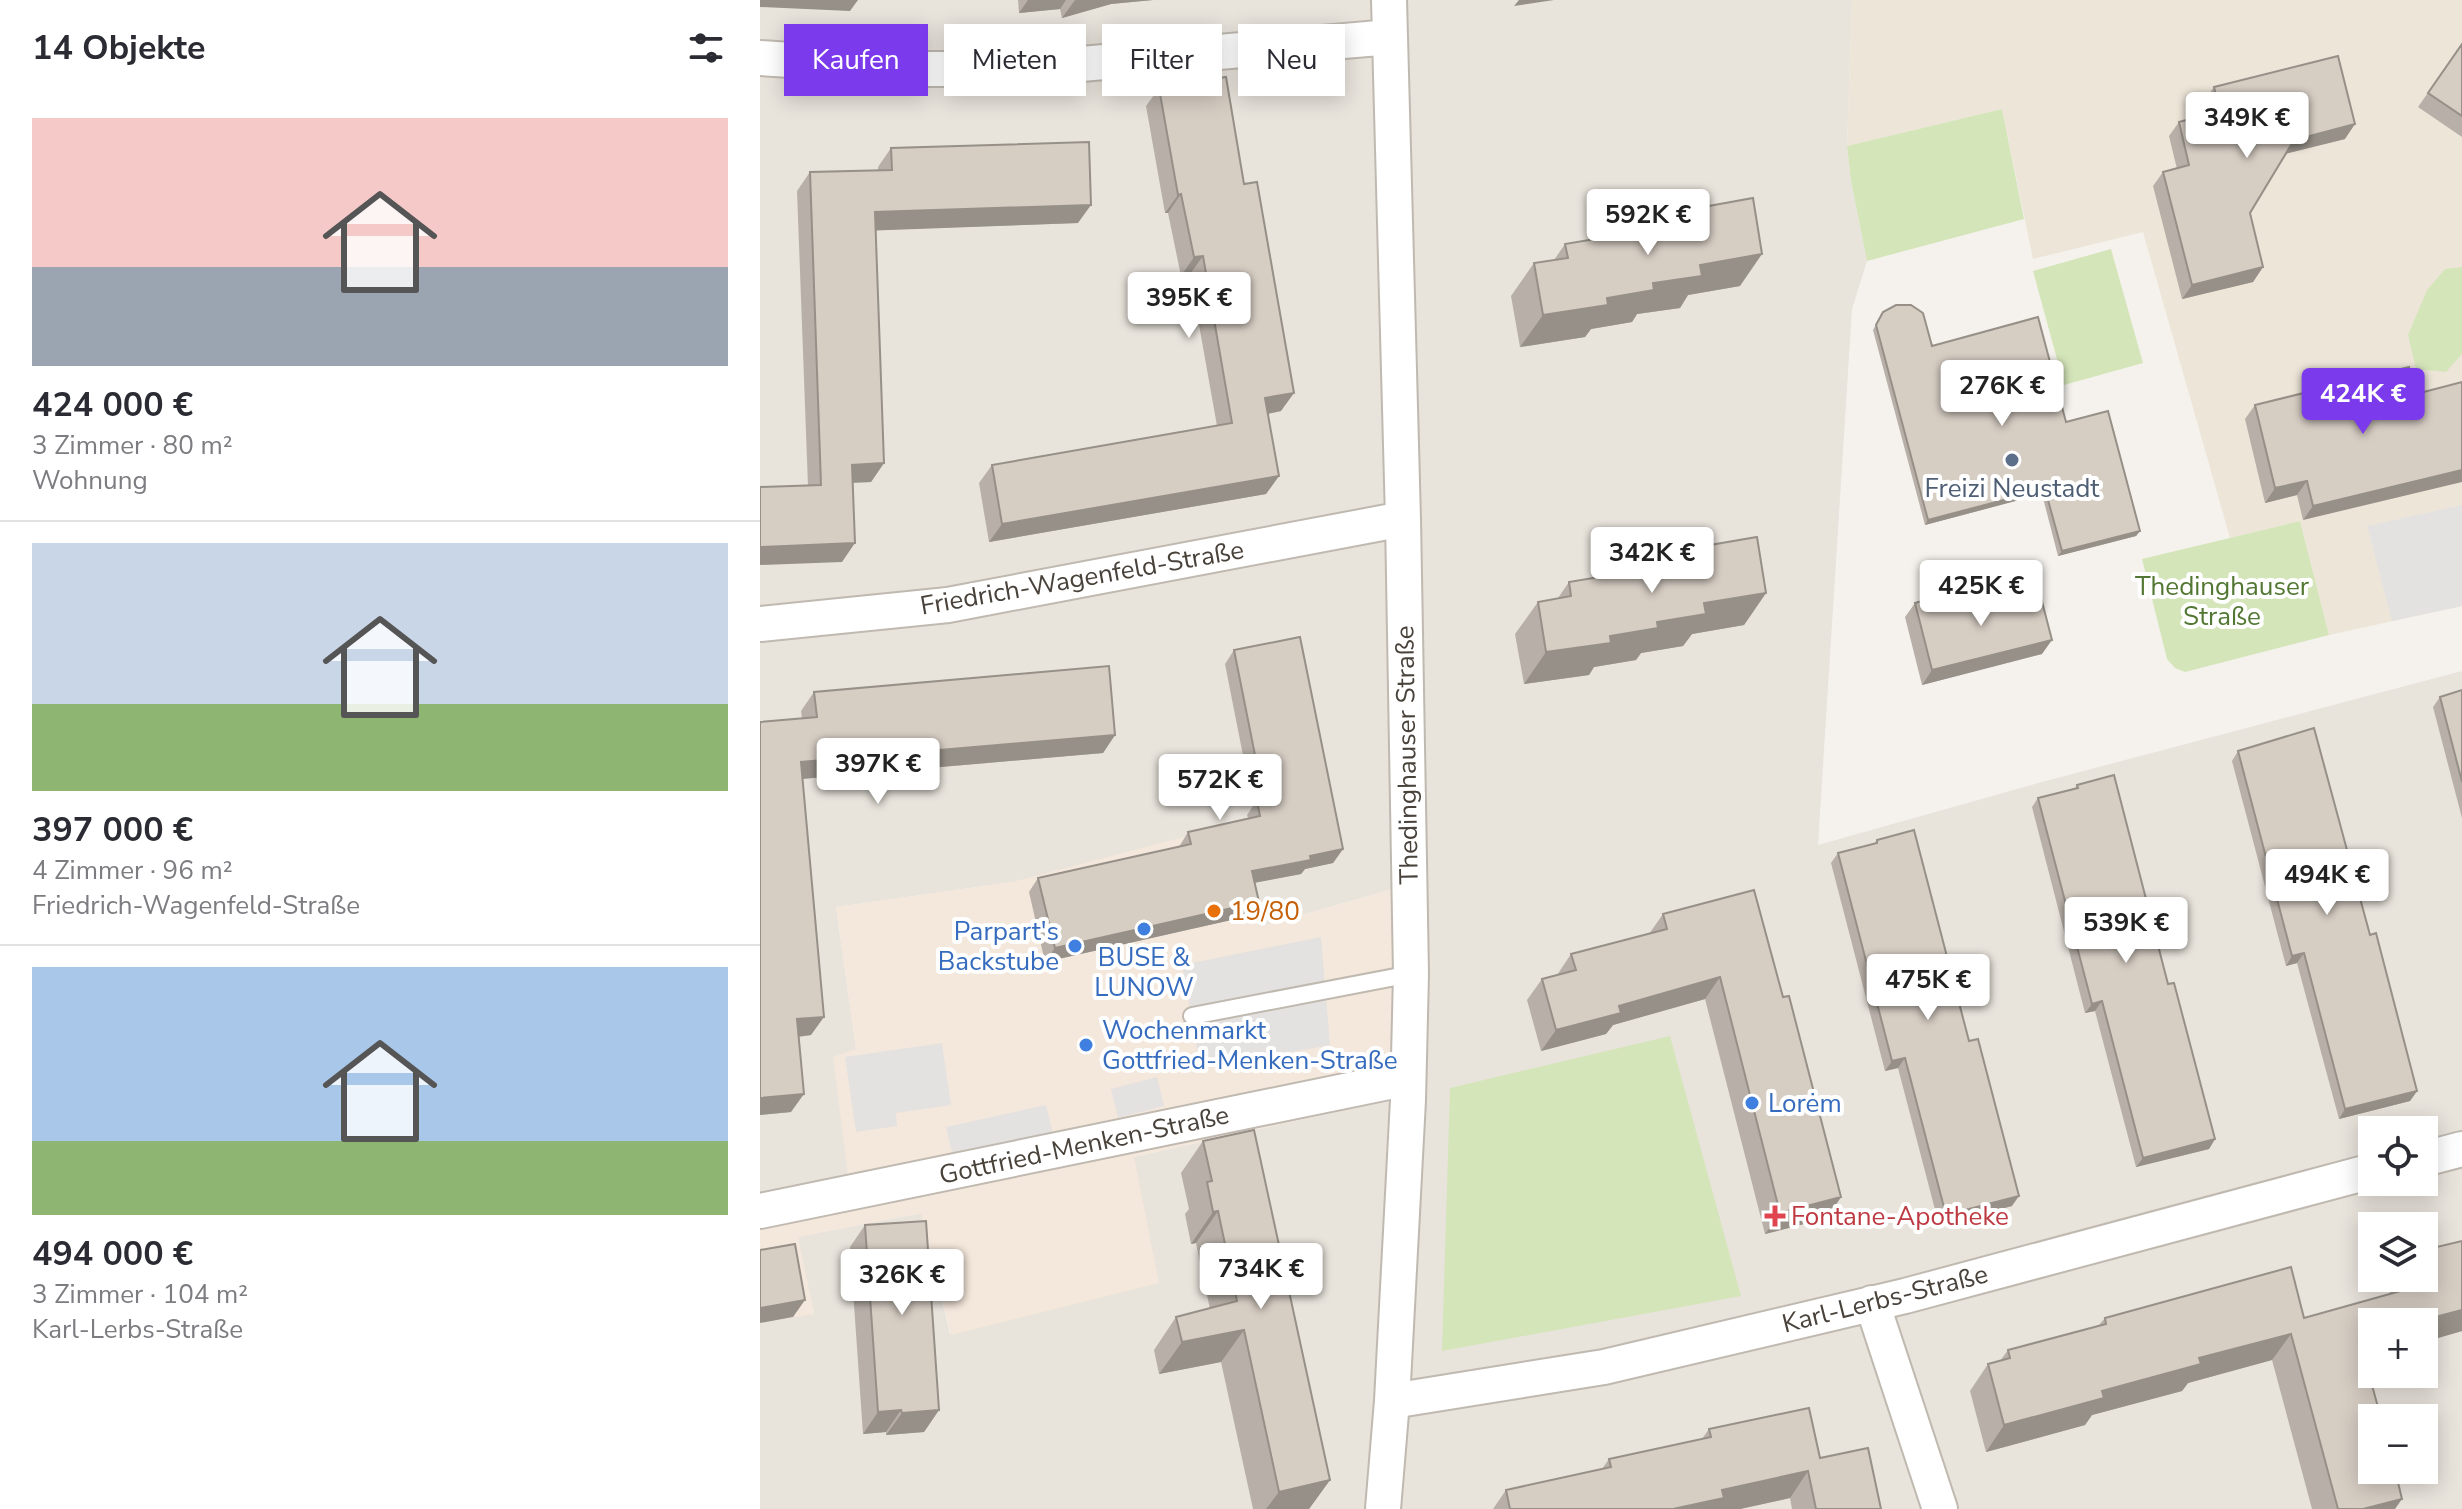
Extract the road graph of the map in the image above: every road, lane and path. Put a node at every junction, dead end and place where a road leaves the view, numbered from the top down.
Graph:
1 (1389, 0) edge
2 (1390, 37) junction
3 (760, 58) edge
4 (1403, 519) junction
5 (760, 624) edge
6 (1411, 974) junction
7 (1192, 1016) dead end
8 (1408, 1078) junction
9 (2462, 1149) edge
10 (2438, 1155) edge
11 (2358, 1175) edge
12 (760, 1211) edge
13 (1872, 1303) junction
14 (1392, 1401) junction
15 (1383, 1509) edge
16 (1940, 1509) edge

1 - 2 street, Thedinghauser Straße
2 - 3 street
2 - 4 street, Thedinghauser Straße
4 - 5 street, Friedrich-Wagenfeld-Straße
4 - 6 street, Thedinghauser Straße
6 - 7 lane
6 - 8 street, Thedinghauser Straße
8 - 12 street, Gottfried-Menken-Straße
8 - 14 street, Thedinghauser Straße
9 - 10 street
11 - 13 street, Karl-Lerbs-Straße
13 - 14 street, Karl-Lerbs-Straße
13 - 16 street
14 - 15 street, Thedinghauser Straße

